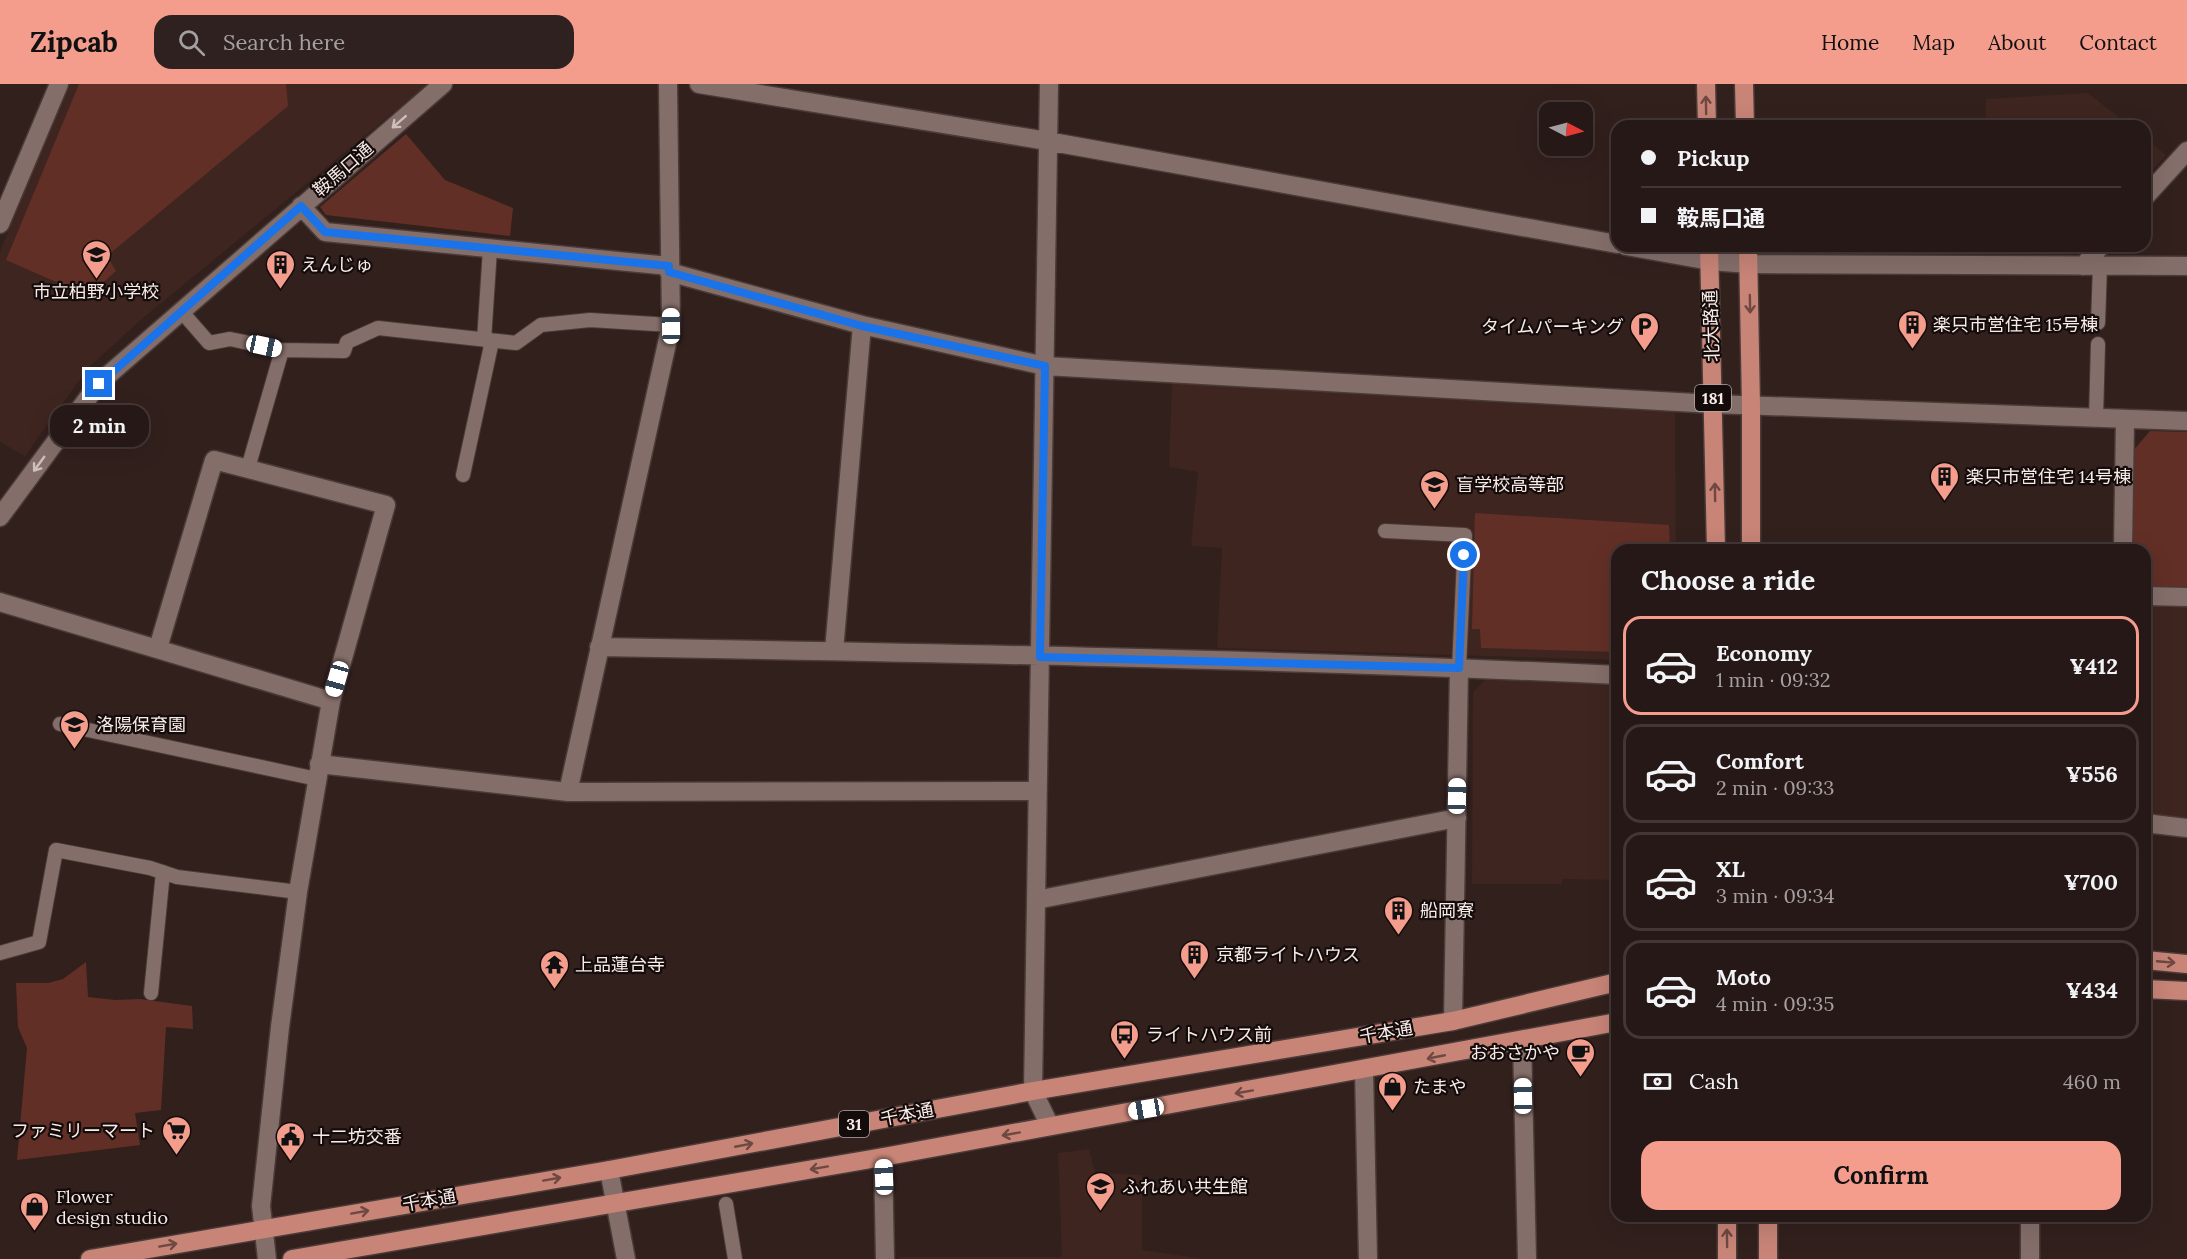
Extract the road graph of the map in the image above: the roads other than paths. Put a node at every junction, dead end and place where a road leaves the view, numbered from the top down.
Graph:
1 (59, 84) edge
2 (443, 84) edge
3 (668, 84) edge
4 (699, 84) edge
5 (1049, 84) edge
6 (1706, 84) edge
7 (1744, 84) edge
8 (1707, 120) edge
9 (1745, 120) edge
10 (1047, 141) junction
11 (2187, 151) edge
12 (2151, 190) edge
13 (301, 206) junction
14 (0, 224) edge
15 (1611, 243) edge
16 (490, 249) junction
17 (1688, 252) edge
18 (2098, 252) edge
19 (1709, 254) edge
20 (1748, 255) edge
21 (2092, 266) junction
22 (2187, 266) edge
23 (669, 269) junction
24 (182, 312) junction
25 (2098, 323) dead end
26 (671, 326) junction
27 (862, 326) junction
28 (488, 340) junction
29 (2098, 344) dead end
30 (282, 350) junction
31 (1045, 366) junction
32 (1713, 404) junction
33 (1751, 406) junction
34 (2096, 418) junction
35 (2125, 419) junction
36 (2187, 421) edge
37 (249, 468) junction
38 (463, 475) dead end
39 (0, 517) edge
40 (1384, 531) dead end
41 (1716, 544) edge
42 (1751, 544) edge
43 (2123, 544) edge
44 (2151, 596) edge
45 (2187, 597) edge
46 (0, 602) edge
47 (599, 647) junction
48 (158, 648) junction
49 (834, 651) junction
50 (1040, 657) junction
51 (1459, 668) junction
52 (1611, 675) edge
53 (331, 701) junction
54 (60, 724) dead end
55 (318, 771) junction
56 (1037, 791) junction
57 (568, 792) junction
58 (1457, 818) junction
59 (2151, 824) edge
60 (2187, 828) edge
61 (163, 872) junction
62 (298, 892) junction
63 (1036, 900) junction
64 (0, 953) edge
65 (2151, 961) edge
66 (2187, 964) edge
67 (1611, 983) edge
68 (2151, 989) edge
69 (2187, 991) edge
70 (151, 993) dead end
71 (1453, 1021) junction
72 (1611, 1023) edge
73 (1522, 1040) junction
74 (1364, 1070) junction
75 (1033, 1091) junction
76 (1050, 1126) junction
77 (883, 1157) junction
78 (609, 1170) junction
79 (614, 1202) junction
80 (726, 1204) dead end
81 (1727, 1222) edge
82 (1768, 1222) edge
83 (2030, 1222) edge
84 (262, 1228) junction
85 (90, 1259) edge
86 (267, 1259) edge
87 (292, 1259) edge
88 (626, 1259) edge
89 (735, 1259) edge
90 (885, 1259) edge
91 (1368, 1259) edge
92 (1527, 1259) edge
93 (1727, 1259) edge
94 (1768, 1259) edge
95 (2030, 1259) edge

1 - 14 street
2 -> 13 street, 鞍馬口通
3 - 23 street
4 - 10 street
5 - 10 street
8 -> 6 main road
7 - 9 main road
10 - 15 street
10 - 31 street
11 - 12 street
13 - 16 street
13 - 24 street, 鞍馬口通
16 - 23 street
16 - 28 lane
17 - 19 street
18 - 21 street
19 - 20 street
19 - 32 main road, 北大路通 / 181
20 - 21 street
20 -> 33 main road, 181
21 - 22 street
21 - 25 lane
23 - 26 street
23 - 27 street
24 - 30 lane
24 -> 39 street, 鞍馬口通
26 - 28 lane
26 - 47 street
27 - 31 street
27 - 49 street
28 - 30 lane
28 - 38 lane
29 - 34 lane
30 - 37 lane
31 - 32 street
31 - 50 street
32 - 33 street
41 -> 32 main road, 北大路通 / 181
33 - 34 street
33 - 42 main road, 181
34 - 35 street
35 - 36 street
35 - 43 street
37 - 48 street
37 - 53 street
40 - 51 lane
44 - 45 street
46 - 48 street
47 - 49 street
47 - 57 street
48 - 53 street
49 - 50 street
50 - 51 street
50 - 56 street
51 - 52 street
51 - 58 street
53 - 55 street
54 - 55 lane
55 - 57 street
55 - 62 street
56 - 57 street
56 - 63 street
58 - 63 street
58 - 71 street
59 - 60 street
61 - 62 lane
61 - 64 lane
61 - 70 lane
62 - 84 street
63 - 75 street
65 -> 66 main road
67 - 71 main road, 千本通 / 31
68 - 69 main road
71 - 75 main road, 千本通 / 31
72 - 73 main road, 千本通 / 31
73 -> 74 main road, 千本通 / 31
73 - 92 street
74 -> 76 main road, 千本通 / 31
74 - 91 street
75 - 76 street
78 -> 75 main road, 千本通 / 31
76 -> 77 main road, 千本通 / 31
77 -> 79 main road, 千本通 / 31
77 - 90 street
78 - 79 street
84 -> 78 main road, 千本通 / 31
79 - 87 main road, 千本通 / 31
79 - 88 street
80 - 89 lane
93 -> 81 main road
82 - 94 main road
83 - 95 street
85 -> 84 main road, 千本通 / 31
84 - 86 street

